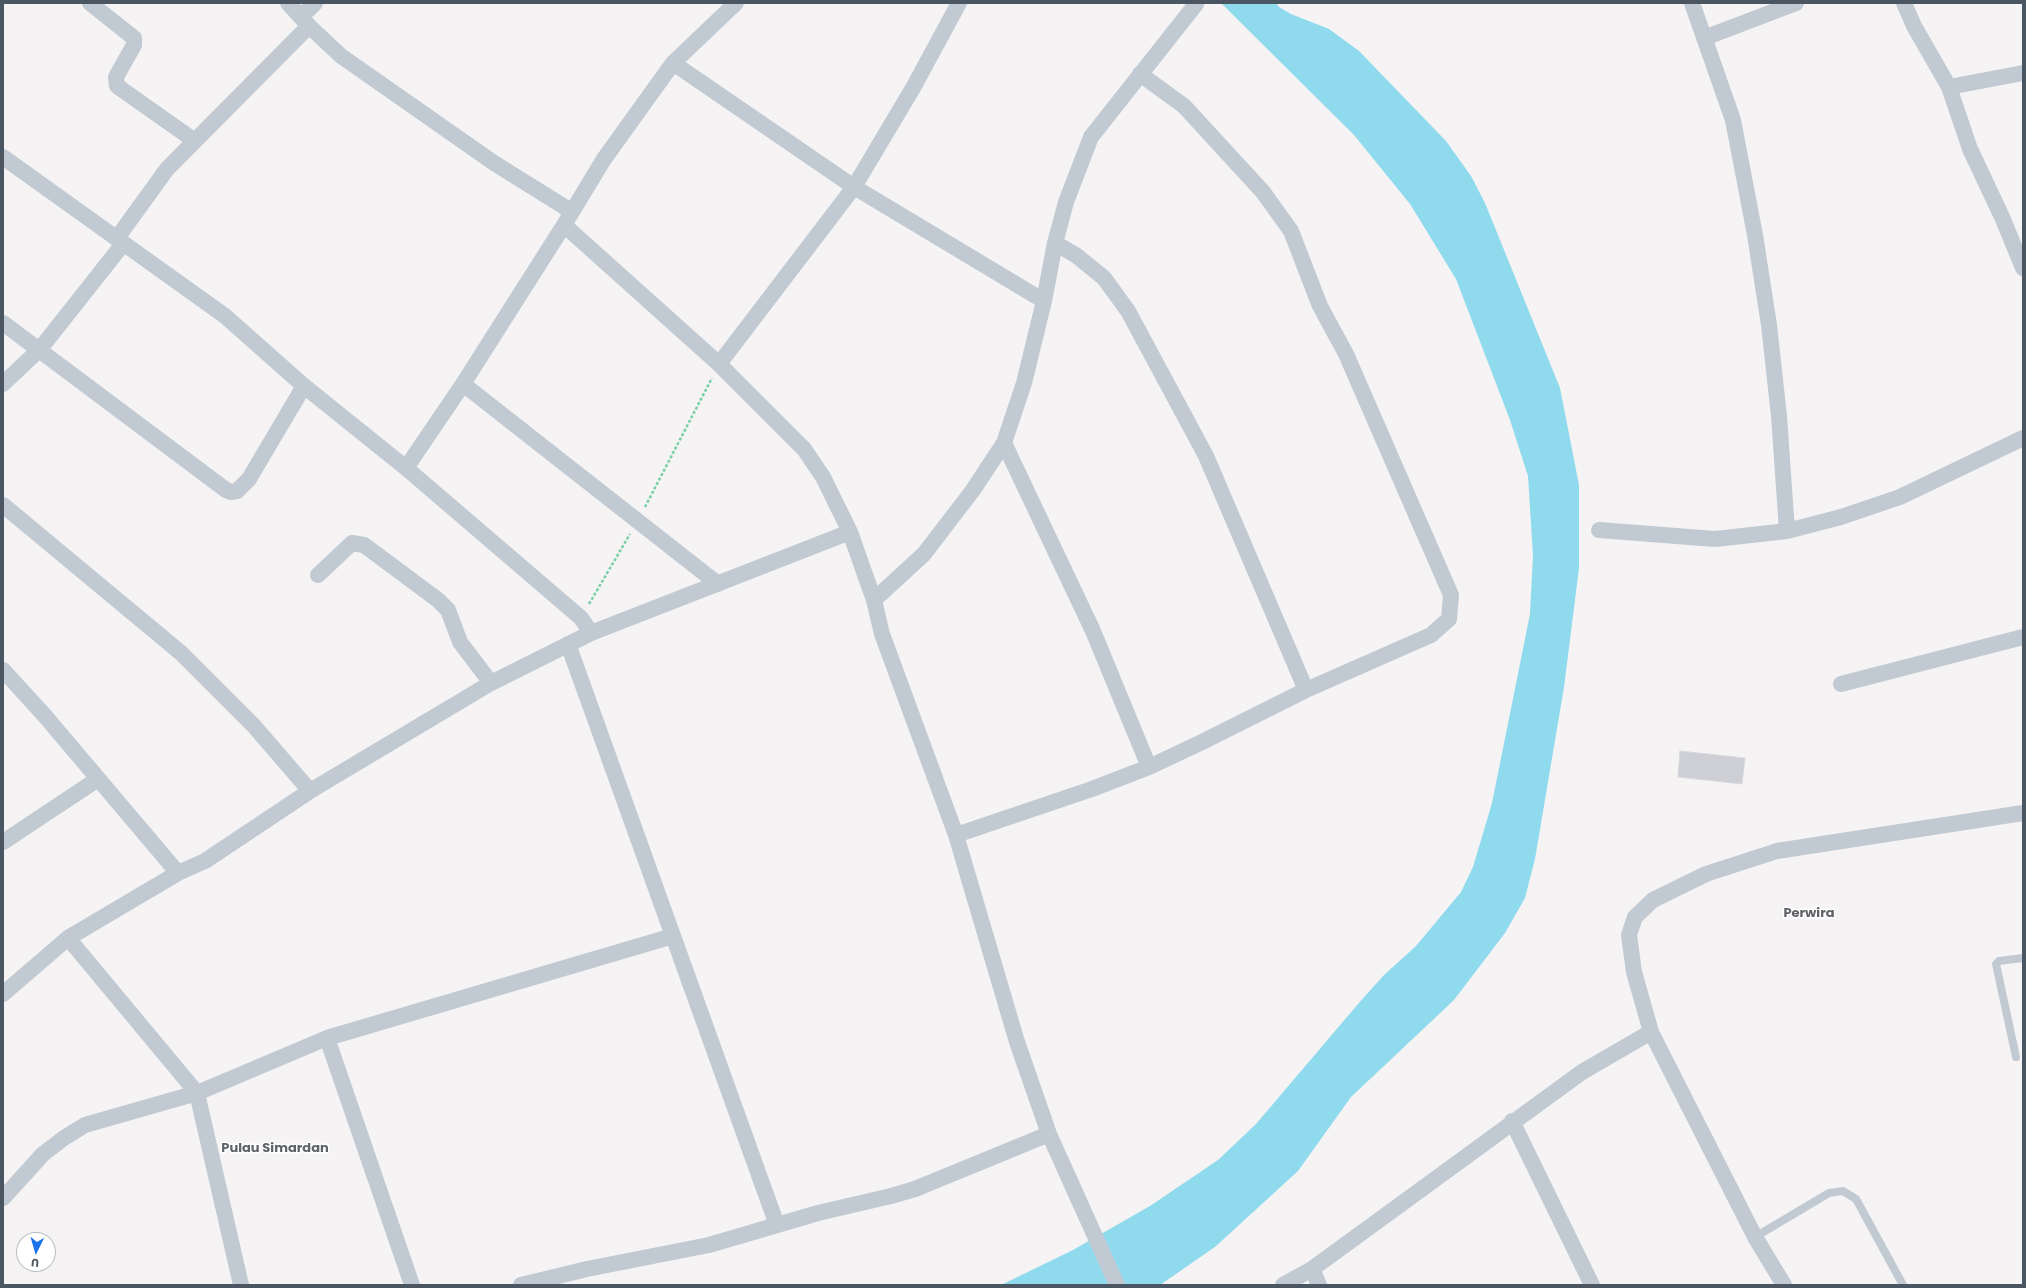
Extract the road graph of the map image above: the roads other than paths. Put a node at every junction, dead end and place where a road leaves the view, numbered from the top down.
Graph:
1 (90, 3) edge
2 (288, 3) edge
3 (315, 3) edge
4 (736, 3) edge
5 (959, 3) edge
6 (1692, 3) edge
7 (1796, 3) edge
8 (1904, 3) edge
9 (1196, 4) edge
10 (305, 22) junction
11 (1704, 38) junction
12 (673, 63) junction
13 (2023, 73) edge
14 (1140, 74) junction
15 (1949, 87) junction
16 (195, 141) junction
17 (3, 157) edge
18 (854, 187) junction
19 (568, 218) junction
20 (120, 241) junction
21 (1055, 243) junction
22 (2023, 268) edge
23 (1044, 301) junction
24 (3, 323) edge
25 (40, 349) junction
26 (719, 364) junction
27 (3, 384) edge
28 (463, 384) junction
29 (304, 386) junction
30 (2023, 438) edge
31 (1004, 444) junction
32 (406, 468) junction
33 (3, 504) edge
34 (1598, 530) dead end
35 (1788, 531) junction
36 (850, 532) junction
37 (318, 575) dead end
38 (718, 584) junction
39 (874, 600) junction
40 (591, 633) junction
41 (2023, 637) edge
42 (568, 644) junction
43 (3, 670) edge
44 (491, 683) junction
45 (1841, 684) dead end
46 (1306, 690) junction
47 (1149, 766) junction
48 (98, 779) junction
49 (310, 791) junction
50 (2023, 813) edge
51 (956, 835) junction
52 (3, 842) edge
53 (178, 873) junction
54 (673, 936) junction
55 (68, 938) junction
56 (2023, 958) edge
57 (3, 994) edge
58 (1651, 1032) junction
59 (327, 1038) junction
60 (2016, 1058) dead end
61 (197, 1093) junction
62 (1512, 1121) junction
63 (1049, 1134) junction
64 (3, 1198) edge
65 (777, 1225) junction
66 (1755, 1237) junction
67 (1312, 1269) junction
68 (242, 1285) edge
69 (412, 1285) edge
70 (521, 1285) edge
71 (1117, 1285) edge
72 (1283, 1285) edge
73 (1318, 1285) edge
74 (1592, 1285) edge
75 (1784, 1285) edge
76 (1903, 1285) edge

1 - 16 street
2 - 10 street
3 - 10 street
4 - 12 street
5 - 18 street
6 - 11 street
7 - 11 street
8 - 15 street
9 - 14 street
10 - 16 street
10 - 19 street
11 - 35 street
12 - 18 street
12 - 19 street
13 - 15 street
14 - 21 street
14 - 46 street
15 - 22 street
16 - 20 street
17 - 20 street
18 - 23 street
18 - 26 street
19 - 26 street
19 - 28 street
20 - 25 street
20 - 29 street
21 - 23 street
21 - 46 street
23 - 31 street
24 - 25 street
25 - 27 street
25 - 29 street
26 - 36 street
28 - 32 street
28 - 38 street
29 - 32 street
30 - 35 street
31 - 39 street
31 - 47 street
32 - 40 street
33 - 49 street
34 - 35 street
36 - 38 street
36 - 39 street
37 - 44 street
38 - 40 street
39 - 51 street
40 - 42 street
41 - 45 street
42 - 44 street
42 - 54 street
43 - 48 street
44 - 49 street
46 - 47 street
47 - 51 street
48 - 52 street
48 - 53 street
49 - 53 street
50 - 58 street
51 - 63 street
53 - 55 street
54 - 59 street
54 - 65 street
55 - 57 street
55 - 61 street
56 - 60 lane
58 - 62 street
58 - 66 street
59 - 61 street
59 - 69 street
61 - 64 street
61 - 68 street
62 - 67 street
62 - 74 street
63 - 65 street
63 - 71 street
65 - 70 street
66 - 75 street
66 - 76 lane
67 - 72 street
67 - 73 street

